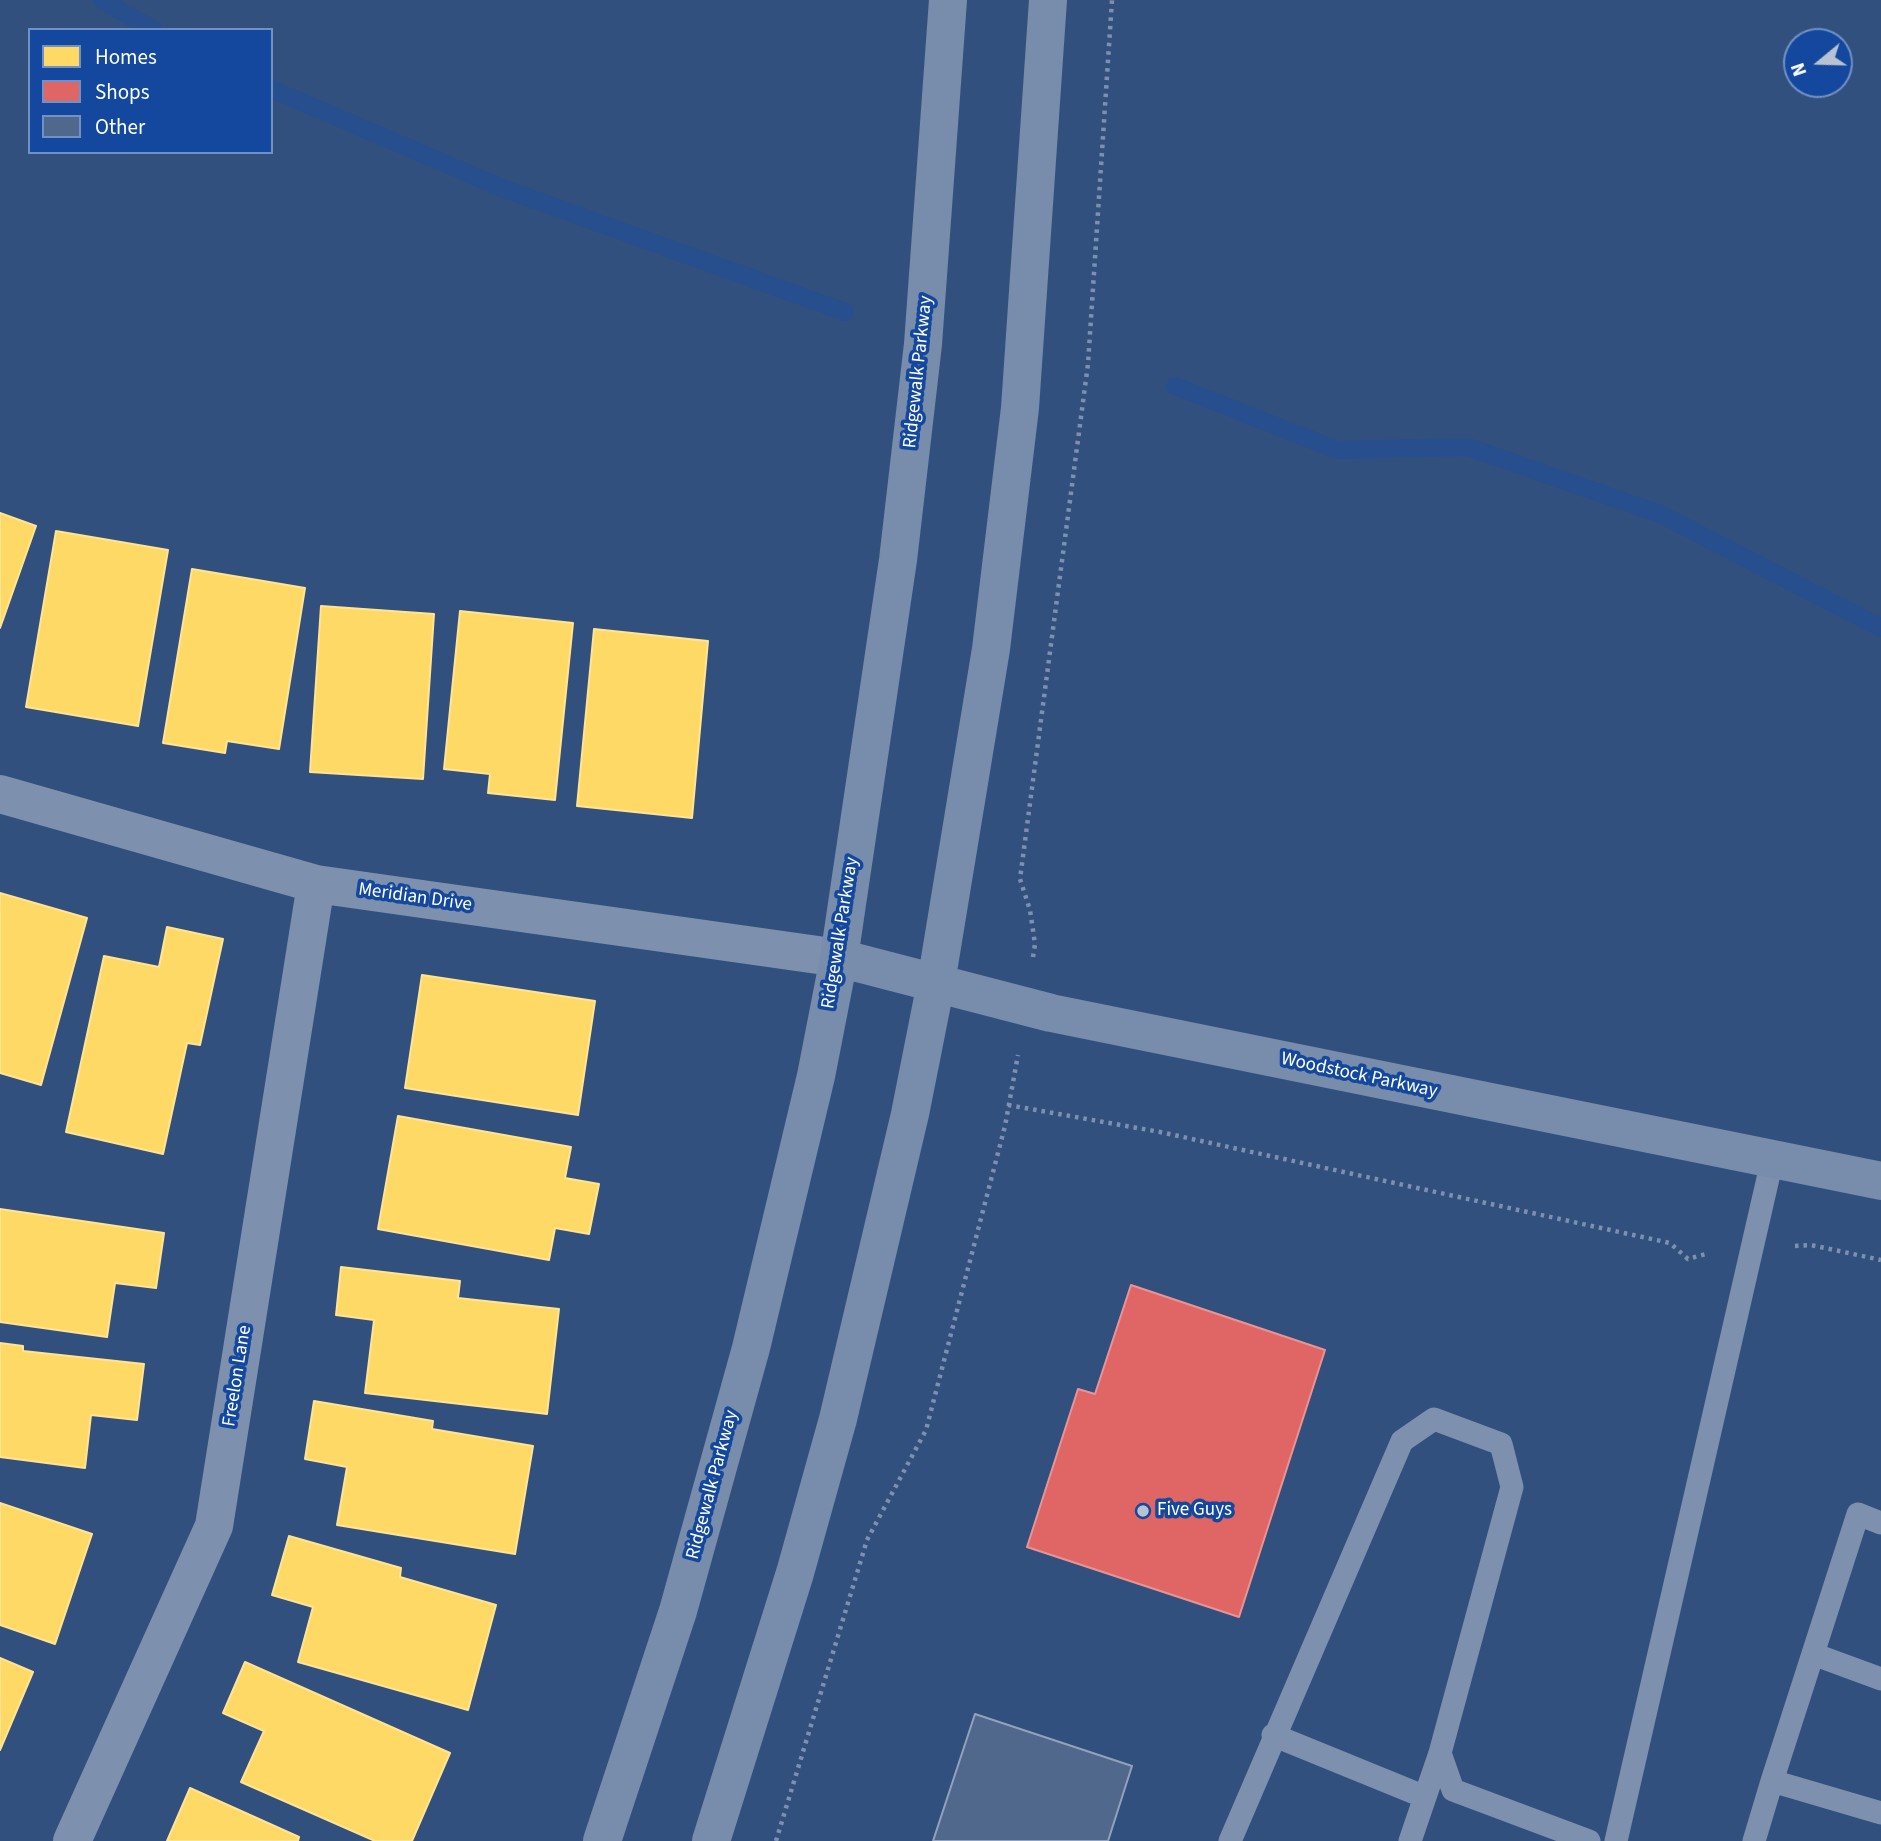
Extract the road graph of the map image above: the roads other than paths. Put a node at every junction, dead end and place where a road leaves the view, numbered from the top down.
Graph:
1 (948, 0) edge
2 (1048, 0) edge
3 (0, 794) edge
4 (316, 884) junction
5 (839, 958) junction
6 (936, 983) junction
7 (1772, 1161) junction
8 (1881, 1181) edge
9 (1881, 1523) edge
10 (1813, 1654) junction
11 (1881, 1679) edge
12 (1273, 1735) junction
13 (1440, 1753) junction
14 (1773, 1781) junction
15 (1425, 1797) junction
16 (1881, 1813) edge
17 (72, 1841) edge
18 (602, 1841) edge
19 (711, 1841) edge
20 (1230, 1841) edge
21 (1410, 1841) edge
22 (1589, 1841) edge
23 (1616, 1841) edge
24 (1754, 1841) edge

1 - 5 main road, Ridgewalk Parkway
2 - 6 main road
3 - 4 street, Meridian Drive
4 - 5 street, Meridian Drive
4 - 17 street, Freelon Lane
5 - 6 main road, Woodstock Parkway
5 - 18 main road, Ridgewalk Parkway
6 - 7 main road, Woodstock Parkway
6 - 19 main road
7 - 8 main road, Woodstock Parkway
7 - 23 lane
9 - 10 lane
10 - 11 lane
10 - 14 lane
12 - 13 lane
12 - 15 lane
12 - 20 lane
13 - 15 lane
13 - 22 lane
14 - 16 lane
14 - 24 lane
15 - 21 lane

